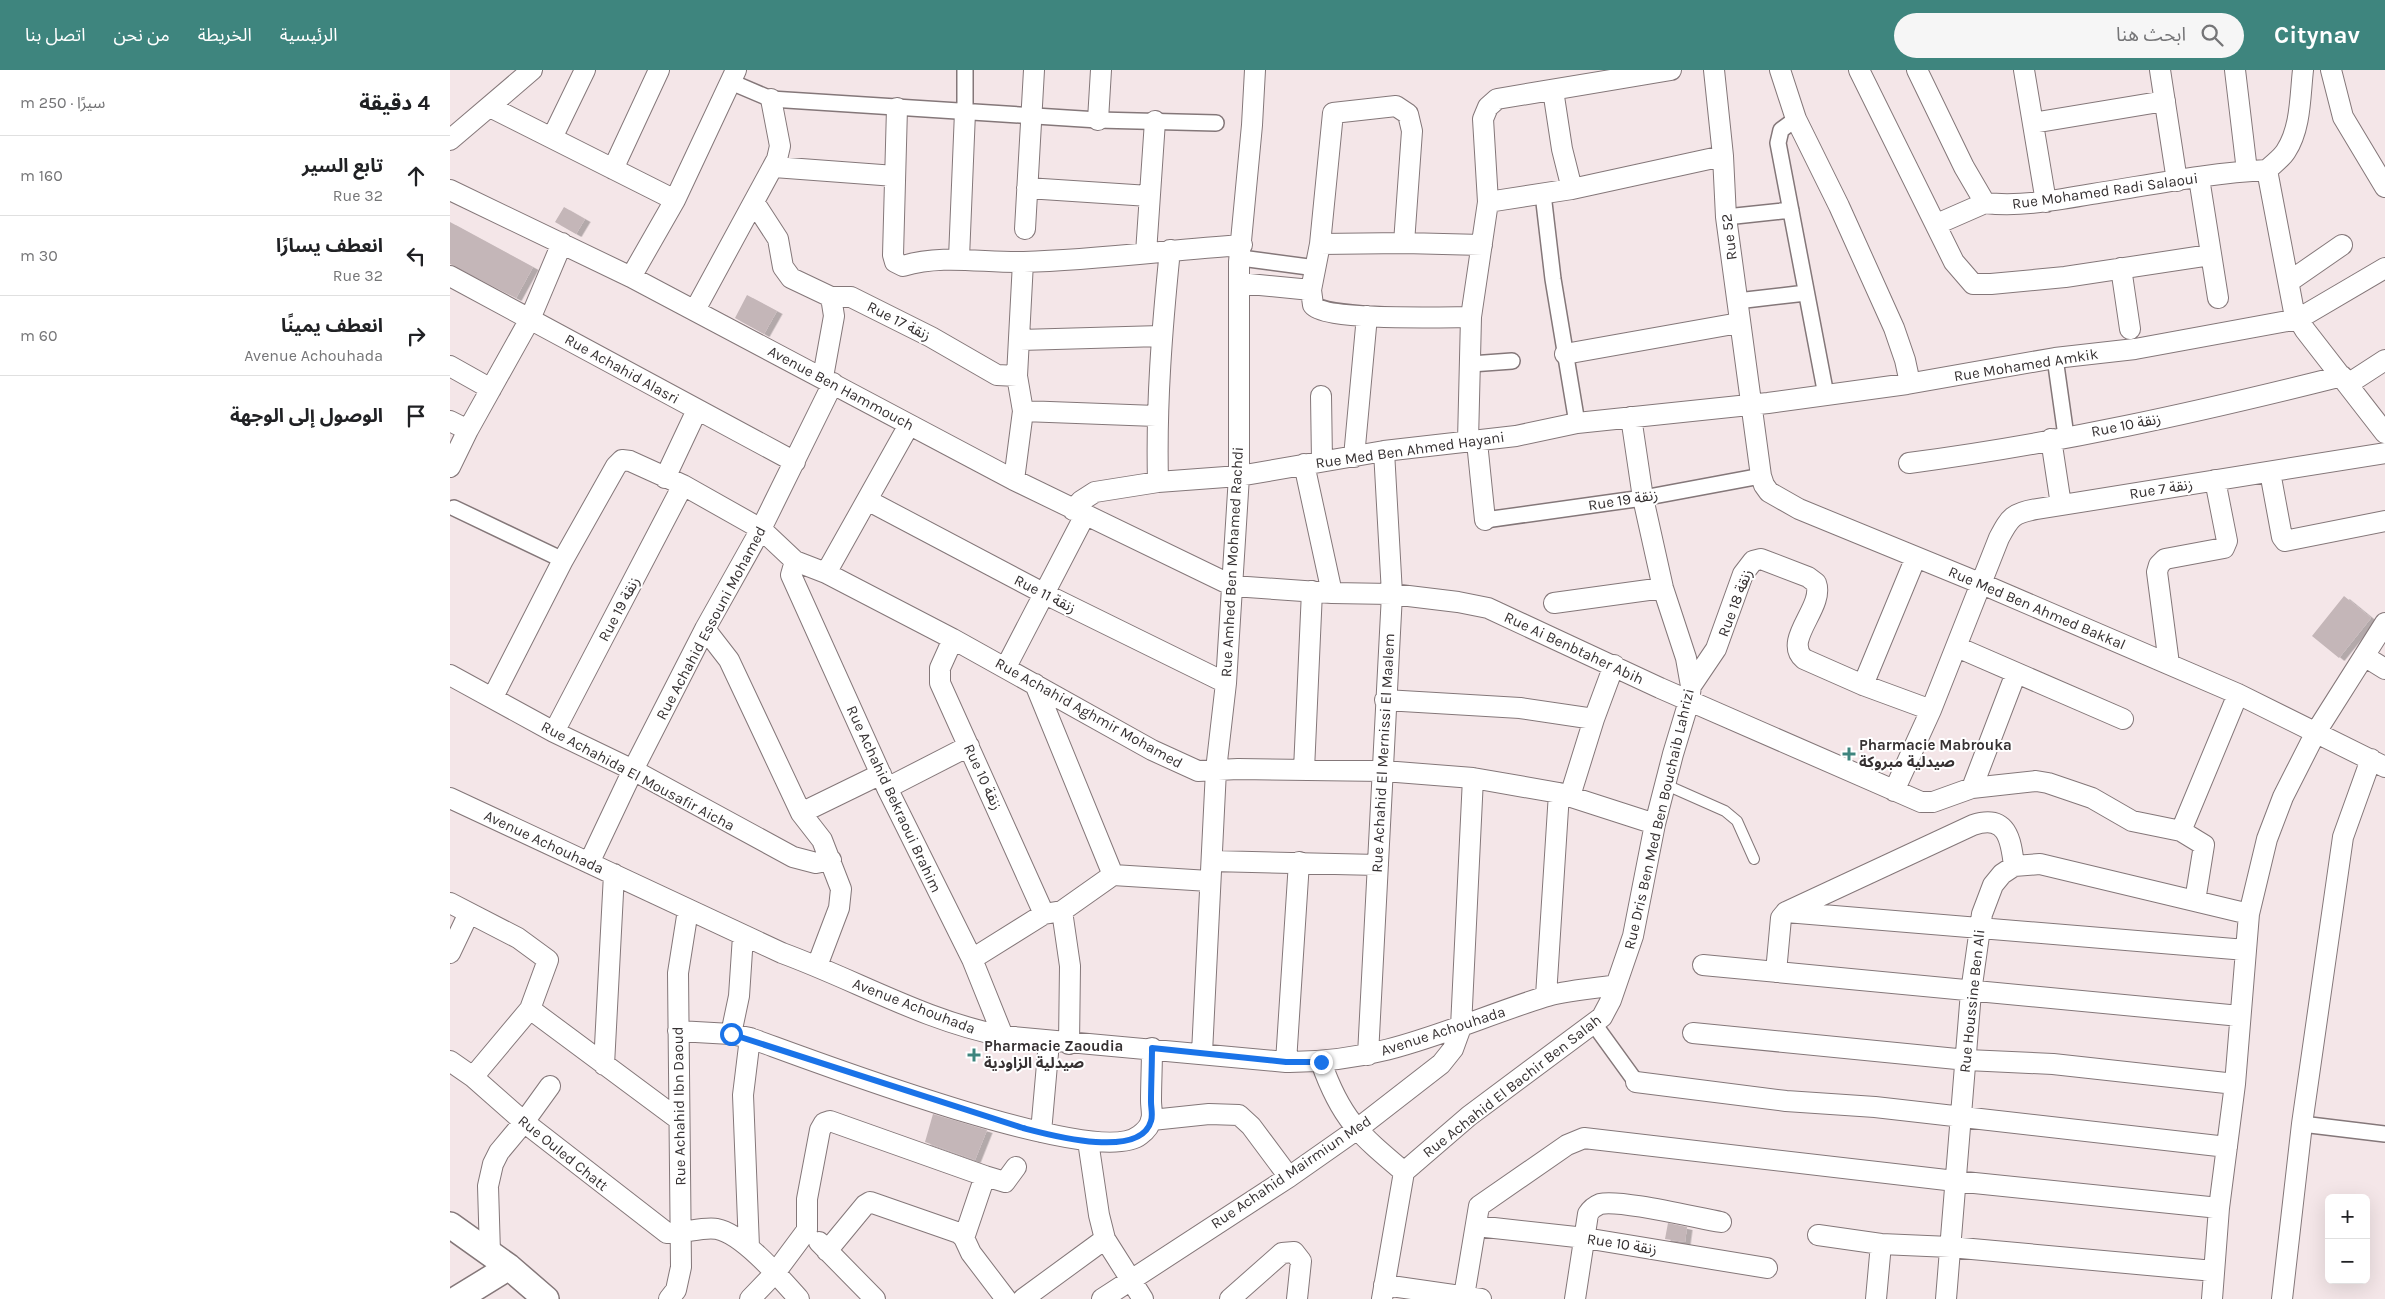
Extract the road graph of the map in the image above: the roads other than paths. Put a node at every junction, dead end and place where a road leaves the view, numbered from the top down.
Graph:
1 (532, 70) edge
2 (585, 70) edge
3 (659, 70) edge
4 (965, 70) edge
5 (1034, 70) edge
6 (1101, 70) edge
7 (1255, 70) edge
8 (1671, 70) edge
9 (1714, 70) edge
10 (1780, 70) edge
11 (1860, 70) edge
12 (1917, 70) edge
13 (2024, 70) edge
14 (2160, 70) edge
15 (2235, 70) edge
16 (2303, 70) edge
17 (2331, 70) edge
18 (734, 76) edge
19 (1553, 90) junction
20 (771, 99) junction
21 (2165, 101) junction
22 (490, 106) junction
23 (897, 108) junction
24 (965, 112) junction
25 (1032, 115) junction
26 (1796, 119) junction
27 (1098, 120) junction
28 (1155, 121) junction
29 (1216, 123) dead end
30 (2033, 123) junction
31 (552, 138) junction
32 (450, 140) edge
33 (1723, 156) junction
34 (774, 168) junction
35 (613, 169) junction
36 (2267, 170) junction
37 (2246, 171) junction
38 (896, 176) junction
39 (2199, 178) junction
40 (2177, 181) junction
41 (2385, 187) edge
42 (1027, 188) junction
43 (1572, 189) junction
44 (450, 190) edge
45 (1544, 194) junction
46 (1149, 196) junction
47 (675, 200) junction
48 (754, 202) junction
49 (1488, 202) junction
50 (2046, 202) junction
51 (1986, 203) junction
52 (1791, 210) junction
53 (1726, 217) junction
54 (1937, 224) junction
55 (1025, 229) dead end
56 (1404, 243) junction
57 (562, 244) junction
58 (1320, 244) junction
59 (1482, 245) junction
60 (2342, 245) dead end
61 (1170, 250) junction
62 (1241, 251) junction
63 (1146, 253) junction
64 (2210, 255) junction
65 (959, 258) junction
66 (1023, 262) junction
67 (1316, 268) junction
68 (2121, 268) junction
69 (2385, 268) edge
70 (450, 276) edge
71 (631, 277) junction
72 (2290, 282) junction
73 (1239, 283) junction
74 (1311, 290) junction
75 (1806, 293) junction
76 (831, 297) junction
77 (2218, 298) dead end
78 (1737, 301) junction
79 (695, 310) junction
80 (1367, 316) junction
81 (1472, 317) junction
82 (530, 319) junction
83 (2298, 319) junction
84 (1739, 323) junction
85 (2130, 329) dead end
86 (1161, 336) junction
87 (1020, 340) junction
88 (1565, 354) junction
89 (2055, 358) junction
90 (2385, 360) edge
91 (1512, 361) dead end
92 (1471, 364) junction
93 (450, 366) edge
94 (1016, 376) junction
95 (828, 380) junction
96 (2345, 380) junction
97 (1910, 383) junction
98 (491, 389) junction
99 (1826, 395) junction
100 (1321, 396) dead end
101 (1753, 404) junction
102 (697, 410) junction
103 (1023, 412) junction
104 (1156, 416) junction
105 (1631, 417) junction
106 (450, 421) edge
107 (1577, 423) junction
108 (908, 425) junction
109 (468, 430) junction
110 (2385, 432) edge
111 (2059, 438) junction
112 (1472, 442) junction
113 (1384, 451) junction
114 (2385, 453) edge
115 (1354, 457) junction
116 (795, 462) junction
117 (1313, 463) junction
118 (1909, 463) dead end
119 (450, 467) edge
120 (2270, 472) junction
121 (1239, 476) junction
122 (1762, 476) junction
123 (1014, 480) junction
124 (2215, 480) junction
125 (674, 482) junction
126 (1158, 482) junction
127 (1643, 498) junction
128 (867, 500) junction
129 (2061, 505) junction
130 (454, 508) dead end
131 (1079, 512) junction
132 (1485, 520) joint
133 (2385, 521) edge
134 (761, 530) junction
135 (1916, 557) junction
136 (563, 560) junction
137 (795, 561) junction
138 (826, 573) junction
139 (1982, 584) junction
140 (1233, 586) junction
141 (1663, 588) junction
142 (1322, 592) junction
143 (1044, 594) junction
144 (1392, 594) junction
145 (1554, 603) dead end
146 (2385, 623) edge
147 (705, 629) junction
148 (953, 639) junction
149 (1956, 647) junction
150 (2364, 656) junction
151 (2169, 664) junction
152 (1614, 666) junction
153 (1006, 667) junction
154 (2385, 670) edge
155 (2016, 673) junction
156 (450, 676) edge
157 (1226, 683) junction
158 (1035, 684) junction
159 (1863, 685) junction
160 (1690, 693) junction
161 (2238, 694) junction
162 (493, 697) junction
163 (1385, 700) junction
164 (1931, 710) junction
165 (1594, 719) junction
166 (2123, 719) dead end
167 (554, 732) junction
168 (2316, 732) junction
169 (969, 746) junction
170 (2378, 763) edge
171 (633, 770) junction
172 (1216, 770) junction
173 (1304, 770) junction
174 (1384, 771) junction
175 (1473, 778) junction
176 (884, 781) junction
177 (1664, 784) junction
178 (1972, 788) junction
179 (1894, 791) junction
180 (1564, 794) junction
181 (450, 798) edge
182 (801, 812) junction
183 (1654, 824) junction
184 (2181, 831) junction
185 (1754, 859) dead end
186 (831, 860) junction
187 (1212, 860) junction
188 (1299, 862) junction
189 (590, 863) junction
190 (1378, 865) junction
191 (2014, 866) junction
192 (614, 874) junction
193 (1113, 875) junction
194 (1209, 881) junction
195 (2195, 902) junction
196 (450, 903) edge
197 (688, 910) junction
198 (1053, 912) junction
199 (1786, 912) junction
200 (469, 913) junction
201 (2249, 914) junction
202 (1980, 928) junction
203 (743, 936) junction
204 (2246, 950) junction
205 (450, 954) edge
206 (972, 959) junction
207 (1703, 965) dead end
208 (817, 966) junction
209 (1776, 972) junction
210 (1616, 986) junction
211 (1971, 992) junction
212 (1546, 996) junction
213 (530, 1009) junction
214 (2240, 1016) junction
215 (1594, 1024) junction
216 (1462, 1027) junction
217 (678, 1031) junction
218 (1693, 1033) dead end
219 (740, 1036) junction
220 (1003, 1036) junction
221 (1049, 1042) junction
222 (1069, 1044) junction
223 (1152, 1048) junction
224 (1202, 1053) junction
225 (1368, 1055) junction
226 (1966, 1060) junction
227 (450, 1061) edge
228 (1286, 1062) junction
229 (1321, 1062) junction
230 (604, 1065) junction
231 (473, 1077) junction
232 (1636, 1082) joint
233 (2235, 1084) junction
234 (550, 1086) dead end
235 (1960, 1118) junction
236 (678, 1119) junction
237 (1152, 1120) junction
238 (524, 1122) junction
239 (2302, 1124) junction
240 (1356, 1130) junction
241 (1040, 1132) junction
242 (2385, 1134) edge
243 (1088, 1141) junction
244 (2227, 1147) junction
245 (1016, 1167) dead end
246 (1404, 1172) junction
247 (985, 1176) junction
248 (1289, 1177) junction
249 (1955, 1181) junction
250 (2219, 1208) junction
251 (1721, 1222) dead end
252 (450, 1225) edge
253 (1476, 1226) junction
254 (807, 1230) junction
255 (682, 1234) junction
256 (1818, 1235) dead end
257 (964, 1238) junction
258 (1585, 1238) junction
259 (1105, 1239) junction
260 (1881, 1244) junction
261 (749, 1247) junction
262 (1950, 1247) junction
263 (827, 1251) junction
264 (499, 1260) junction
265 (1767, 1268) dead end
266 (2214, 1272) junction
267 (776, 1273) junction
268 (1131, 1279) junction
269 (1383, 1292) edge
270 (467, 1296) edge
271 (1473, 1298) edge
272 (546, 1299) edge
273 (669, 1299) edge
274 (750, 1299) edge
275 (799, 1299) edge
276 (876, 1299) edge
277 (1006, 1299) edge
278 (1023, 1299) edge
279 (1102, 1299) edge
280 (1143, 1299) edge
281 (1230, 1299) edge
282 (1296, 1299) edge
283 (1575, 1299) edge
284 (1876, 1299) edge
285 (1946, 1299) edge
286 (2212, 1299) edge
287 (2282, 1299) edge

1 - 22 street
2 - 31 street
3 - 35 street
4 - 24 street
5 - 25 street
6 - 27 street
7 - 62 street, Rue Amhed Ben Mohamed Rachdi
8 - 19 street
9 - 33 street, Rue 52
10 - 26 street
11 - 54 street
12 - 51 street
13 - 30 street
14 - 21 street
15 - 37 street
16 - 36 street
17 - 41 street
18 - 20 street
18 - 47 street
19 - 43 street
19 - 49 street
20 - 23 street
20 - 34 street
21 - 30 street
21 - 40 street
22 - 31 street
22 - 32 street
23 - 24 street
23 - 38 street
24 - 25 street
24 - 65 street
25 - 27 street
25 - 42 street
26 - 52 street
26 - 97 street
27 - 28 street
28 - 29 street
28 - 46 street
30 - 50 street
31 - 35 street
33 - 43 street
33 - 53 street, Rue 52
34 - 38 street
34 - 48 street
35 - 47 street
36 - 37 street, Rue Mohamed Radi Salaoui
36 - 72 street
37 - 39 street, Rue Mohamed Radi Salaoui
38 - 65 street
39 - 40 street, Rue Mohamed Radi Salaoui
39 - 64 street
40 - 50 street, Rue Mohamed Radi Salaoui
42 - 46 street
42 - 55 street
43 - 45 street
44 - 57 street, Avenue Ben Hammouch
45 - 49 street
45 - 88 street
46 - 63 street
47 - 71 street
48 - 76 street, Rue 17 زنقة
48 - 79 street
49 - 59 street
50 - 51 street, Rue Mohamed Radi Salaoui
51 - 54 street
52 - 53 street
52 - 75 street
53 - 78 street, Rue 52
54 - 68 street
56 - 58 street
56 - 58 street
56 - 59 street
57 - 71 street, Avenue Ben Hammouch
57 - 82 street
58 - 67 street
59 - 81 street
60 - 72 street
61 - 62 street
61 - 63 street
61 - 86 street
62 - 67 street
62 - 73 street, Rue Amhed Ben Mohamed Rachdi
63 - 66 street
64 - 68 street
64 - 77 street
65 - 66 street
66 - 87 street
67 - 74 street
68 - 85 street
69 - 83 street, Rue Mohamed Amkik
70 - 82 street, Rue Achahid Alasri
71 - 79 street, Avenue Ben Hammouch
72 - 83 street
73 - 74 street
73 - 121 street, Rue Amhed Ben Mohamed Rachdi
74 - 80 street
75 - 78 street
75 - 99 street
76 - 94 street, Rue 17 زنقة
76 - 95 street, Rue Achahid Essouni Mohamed
78 - 84 street, Rue 52
79 - 95 street, Avenue Ben Hammouch
80 - 81 street
80 - 115 street
81 - 92 street
82 - 98 street
82 - 102 street, Rue Achahid Alasri
83 - 89 street, Rue Mohamed Amkik
83 - 96 street
84 - 88 street
84 - 101 street, Rue 52
86 - 87 street
86 - 104 street
87 - 94 street
88 - 107 street
89 - 97 street, Rue Mohamed Amkik
89 - 111 street
90 - 96 street, Rue 10 زنقة
91 - 92 street
92 - 112 street
93 - 98 street
94 - 103 street
95 - 108 street, Avenue Ben Hammouch
95 - 116 street, Rue Achahid Essouni Mohamed
96 - 110 street
96 - 111 street, Rue 10 زنقة
97 - 99 street, Rue Mohamed Amkik
98 - 109 street
99 - 101 street, Rue Mohamed Amkik
100 - 117 street
101 - 105 street, Rue Med Ben Ahmed Hayani
101 - 122 street, Rue Med Ben Ahmed Bakkal
102 - 116 street, Rue Achahid Alasri
102 - 125 street, Rue 19 زنقة
103 - 104 street
103 - 123 street
104 - 126 street
105 - 107 street, Rue Med Ben Ahmed Hayani
105 - 127 street, Rue Dris Ben Med Ben Bouchaib Lahrizi
106 - 109 street
107 - 112 street, Rue Med Ben Ahmed Hayani
108 - 123 street, Avenue Ben Hammouch
108 - 128 street
109 - 119 street
111 - 118 street, Rue 10 زنقة
111 - 129 street
112 - 113 street, Rue Med Ben Ahmed Hayani
112 - 132 street
113 - 115 street, Rue Med Ben Ahmed Hayani
113 - 144 street, Rue Achahid El Mernissi El Maalem
114 - 120 street, Rue 7 زنقة
115 - 117 street, Rue Med Ben Ahmed Hayani
116 - 134 street, Rue Achahid Essouni Mohamed
117 - 121 street, Rue Med Ben Ahmed Hayani
117 - 142 street
120 - 124 street, Rue 7 زنقة
120 - 133 street
121 - 126 street, Rue Med Ben Ahmed Hayani
121 - 140 street, Rue Amhed Ben Mohamed Rachdi
122 - 127 street, Rue 19 زنقة
122 - 135 street, Rue Med Ben Ahmed Bakkal
123 - 131 street, Avenue Ben Hammouch
124 - 129 street, Rue 7 زنقة
124 - 151 street
125 - 134 street, Rue Achahid Aghmir Mohamed
125 - 136 street, Rue Achahid Aghmir Mohamed
125 - 167 street, Rue 19 زنقة
126 - 131 street, Rue Med Ben Ahmed Hayani
127 - 132 street, Rue 19 زنقة
127 - 141 street, Rue Dris Ben Med Ben Bouchaib Lahrizi
128 - 138 street
128 - 143 street, Rue 11 زنقة
129 - 139 street, Rue 7 زنقة
130 - 136 street
131 - 140 street, Avenue Ben Hammouch
131 - 143 street
134 - 137 street, Rue Achahid Aghmir Mohamed
134 - 147 street, Rue Achahid Essouni Mohamed
135 - 139 street, Rue Med Ben Ahmed Bakkal
135 - 159 street
136 - 162 street
137 - 138 street, Rue Achahid Aghmir Mohamed
137 - 176 street, Rue Achahid Bekraoui Brahim
138 - 148 street, Rue Achahid Aghmir Mohamed
139 - 149 street, Rue 7 زنقة
139 - 151 street, Rue Med Ben Ahmed Bakkal
140 - 142 street, Rue Ai Benbtaher Abih
140 - 157 street, Rue Amhed Ben Mohamed Rachdi
141 - 145 street
141 - 160 street, Rue Dris Ben Med Ben Bouchaib Lahrizi
142 - 144 street, Rue Ai Benbtaher Abih
142 - 173 street
143 - 153 street
143 - 157 street, Rue 11 زنقة
144 - 152 street, Rue Ai Benbtaher Abih
144 - 163 street, Rue Achahid El Mernissi El Maalem
146 - 150 street
147 - 171 street, Rue Achahid Essouni Mohamed
147 - 182 street
148 - 153 street, Rue Achahid Aghmir Mohamed
148 - 169 street, Rue 10 زنقة
149 - 155 street
149 - 164 street, Rue 7 زنقة
150 - 154 street
150 - 168 street
151 - 161 street, Rue Med Ben Ahmed Bakkal
152 - 160 street, Rue Ai Benbtaher Abih
152 - 165 street
153 - 158 street, Rue Achahid Aghmir Mohamed
155 - 166 street
155 - 178 street
156 - 162 street, Rue Achahida El Mousafir Aicha
157 - 172 street, Rue Amhed Ben Mohamed Rachdi
158 - 172 street, Rue Achahid Aghmir Mohamed
158 - 193 street
159 - 160 street, Rue 18 زنقة
159 - 164 street, Rue 18 زنقة
160 - 177 street, Rue Dris Ben Med Ben Bouchaib Lahrizi
160 - 179 street, Rue Ai Benbtaher Abih
161 - 168 street, Rue Med Ben Ahmed Bakkal
161 - 184 street
162 - 167 street, Rue Achahida El Mousafir Aicha
163 - 165 street
163 - 174 street, Rue Achahid El Mernissi El Maalem
164 - 179 street, Rue 7 زنقة
165 - 180 street
167 - 171 street, Rue Achahida El Mousafir Aicha
168 - 170 street, Rue Med Ben Ahmed Bakkal
168 - 201 street
169 - 176 street
169 - 198 street, Rue 10 زنقة
170 - 239 street
171 - 186 street, Rue Achahida El Mousafir Aicha
171 - 189 street, Rue Achahid Essouni Mohamed
172 - 173 street, Rue Achahid Aghmir Mohamed
172 - 187 street, Rue Amhed Ben Mohamed Rachdi
173 - 174 street, Rue Achahid Aghmir Mohamed
174 - 175 street, Rue Achahid Aghmir Mohamed
174 - 190 street, Rue Achahid El Mernissi El Maalem
175 - 180 street, Rue Achahid Aghmir Mohamed
175 - 216 street, Rue Achahid Mairmiun Med
176 - 182 street
176 - 206 street, Rue Achahid Bekraoui Brahim
177 - 183 street, Rue Dris Ben Med Ben Bouchaib Lahrizi
177 - 185 lane
178 - 179 street, Rue Ai Benbtaher Abih
178 - 184 street, Rue Ai Benbtaher Abih
180 - 183 street, Rue Achahid Aghmir Mohamed
180 - 212 street
181 - 189 street, Avenue Achouhada
182 - 186 street
183 - 210 street, Rue Dris Ben Med Ben Bouchaib Lahrizi
184 - 195 street, Rue Ai Benbtaher Abih
186 - 208 street
187 - 188 street
187 - 194 street, Rue Amhed Ben Mohamed Rachdi
188 - 190 street
188 - 228 street
189 - 192 street, Avenue Achouhada
190 - 225 street, Rue Achahid El Mernissi El Maalem
191 - 195 street
191 - 199 street
191 - 202 street, Rue Houssine Ben Ali
192 - 197 street, Avenue Achouhada
192 - 230 street
193 - 194 street
193 - 198 street
194 - 224 street, Rue Amhed Ben Mohamed Rachdi
195 - 201 street
196 - 200 street
197 - 203 street, Avenue Achouhada
197 - 217 street, Rue Achahid Ibn Daoud
198 - 206 street
198 - 222 street, Rue 10 زنقة
199 - 202 street
199 - 209 street
200 - 205 street
200 - 213 street
201 - 204 street
202 - 204 street
202 - 211 street, Rue Houssine Ben Ali
203 - 208 street, Avenue Achouhada
203 - 219 street
204 - 214 street
206 - 220 street, Rue Achahid Bekraoui Brahim
207 - 209 street
208 - 220 street, Avenue Achouhada
209 - 211 street
210 - 212 street, Avenue Achouhada
210 - 215 street, Rue Achahid El Bachir Ben Salah
211 - 214 street
211 - 226 street, Rue Houssine Ben Ali
212 - 216 street, Avenue Achouhada
213 - 230 street
213 - 231 street
214 - 233 street
215 - 232 street
215 - 246 street, Rue Achahid El Bachir Ben Salah
216 - 225 street, Avenue Achouhada
216 - 240 street, Rue Achahid Mairmiun Med
217 - 219 street
217 - 236 street, Rue Achahid Ibn Daoud
218 - 226 street
219 - 241 street
219 - 261 street
220 - 221 street, Avenue Achouhada
221 - 222 street, Avenue Achouhada
221 - 241 street
222 - 223 street, Avenue Achouhada
223 - 224 street, Avenue Achouhada
223 - 237 street
224 - 228 street, Avenue Achouhada
225 - 229 street, Avenue Achouhada
226 - 233 street
226 - 235 street, Rue Houssine Ben Ali
227 - 231 street, Rue Ouled Chatt
228 - 229 street, Avenue Achouhada
229 - 240 street
230 - 236 street
231 - 238 street, Rue Ouled Chatt
232 - 235 street
233 - 244 street
234 - 238 street
235 - 244 street
235 - 249 street, Rue Houssine Ben Ali
236 - 255 street, Rue Achahid Ibn Daoud
237 - 243 street
237 - 248 street
238 - 255 street, Rue Ouled Chatt
238 - 264 street
239 - 242 street
239 - 287 street
240 - 246 street
240 - 248 street, Rue Achahid Mairmiun Med
241 - 243 street
243 - 259 street
244 - 250 street
245 - 247 street
246 - 269 street
247 - 254 street
247 - 257 street
248 - 268 street, Rue Achahid Mairmiun Med
249 - 250 street
249 - 253 street
249 - 262 street, Rue Houssine Ben Ali
250 - 266 street
251 - 258 street
252 - 264 street
253 - 258 street, Rue 10 زنقة
253 - 271 street
254 - 263 street
254 - 267 street
255 - 261 street
255 - 273 street, Rue Achahid Ibn Daoud
256 - 260 street
257 - 263 street
257 - 277 street
258 - 265 street, Rue 10 زنقة
258 - 283 street
259 - 268 street
259 - 278 street
260 - 262 street
260 - 284 street
261 - 267 street
262 - 266 street
262 - 285 street, Rue Houssine Ben Ali
263 - 276 street
264 - 270 street
264 - 272 street
266 - 286 street
267 - 274 street
267 - 275 street
268 - 279 street, Rue Achahid Mairmiun Med
268 - 280 street
269 - 271 street
281 - 282 street

